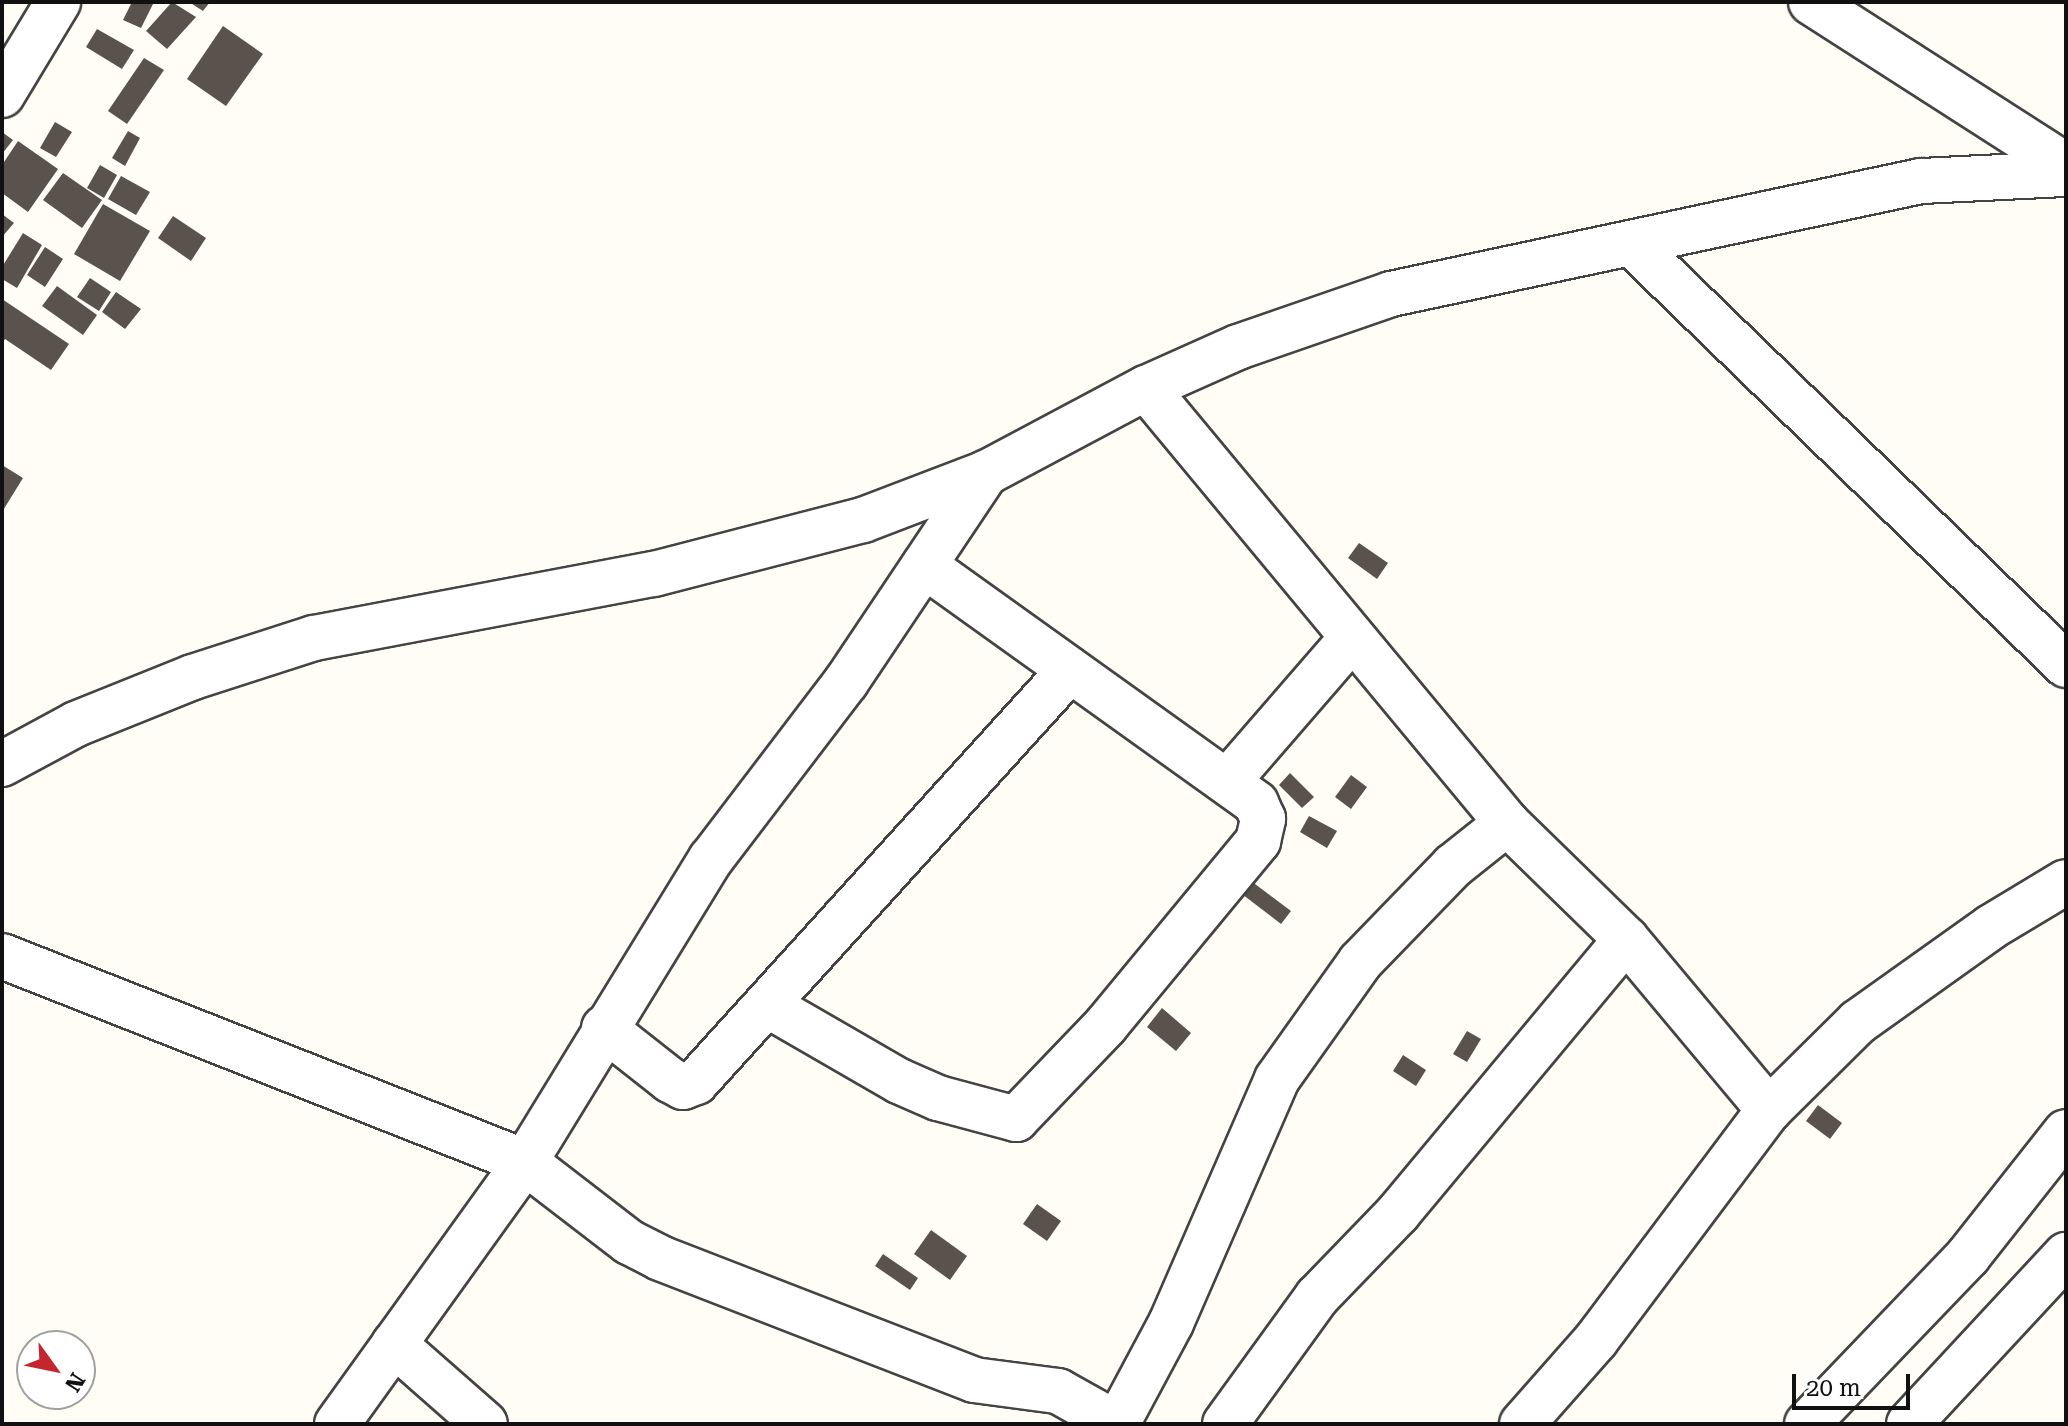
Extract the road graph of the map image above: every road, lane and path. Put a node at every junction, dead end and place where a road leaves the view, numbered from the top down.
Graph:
1 (58, 2) edge
2 (1811, 2) edge
3 (2, 95) edge
4 (2066, 166) edge
5 (2066, 174) edge
6 (1634, 246) junction
7 (1146, 388) junction
8 (986, 473) junction
9 (924, 565) junction
10 (1352, 638) junction
11 (2066, 665) edge
12 (1070, 670) junction
13 (2, 764) edge
14 (1228, 781) junction
15 (1507, 823) junction
16 (2066, 882) edge
17 (1626, 939) junction
18 (2, 956) edge
19 (769, 1006) junction
20 (604, 1028) junction
21 (1769, 1110) junction
22 (2066, 1132) edge
23 (525, 1162) junction
24 (2066, 1255) edge
25 (394, 1344) junction
26 (337, 1424) edge
27 (485, 1424) edge
28 (1225, 1424) edge
29 (1522, 1424) edge
30 (1807, 1424) edge
31 (1909, 1424) edge

1 - 3 street
2 - 4 street
5 - 6 street
6 - 7 street
6 - 11 street
7 - 8 street
7 - 10 street
8 - 9 street
8 - 13 street
9 - 12 street
9 - 20 street
10 - 14 street
10 - 15 street
12 - 14 street
12 - 19 street
14 - 19 street
15 - 17 street
15 - 23 street
16 - 21 street
17 - 21 street
17 - 28 street
18 - 23 street
19 - 20 street
20 - 23 street
21 - 29 street
22 - 30 street
23 - 25 street
24 - 31 street
25 - 26 street
25 - 27 street

